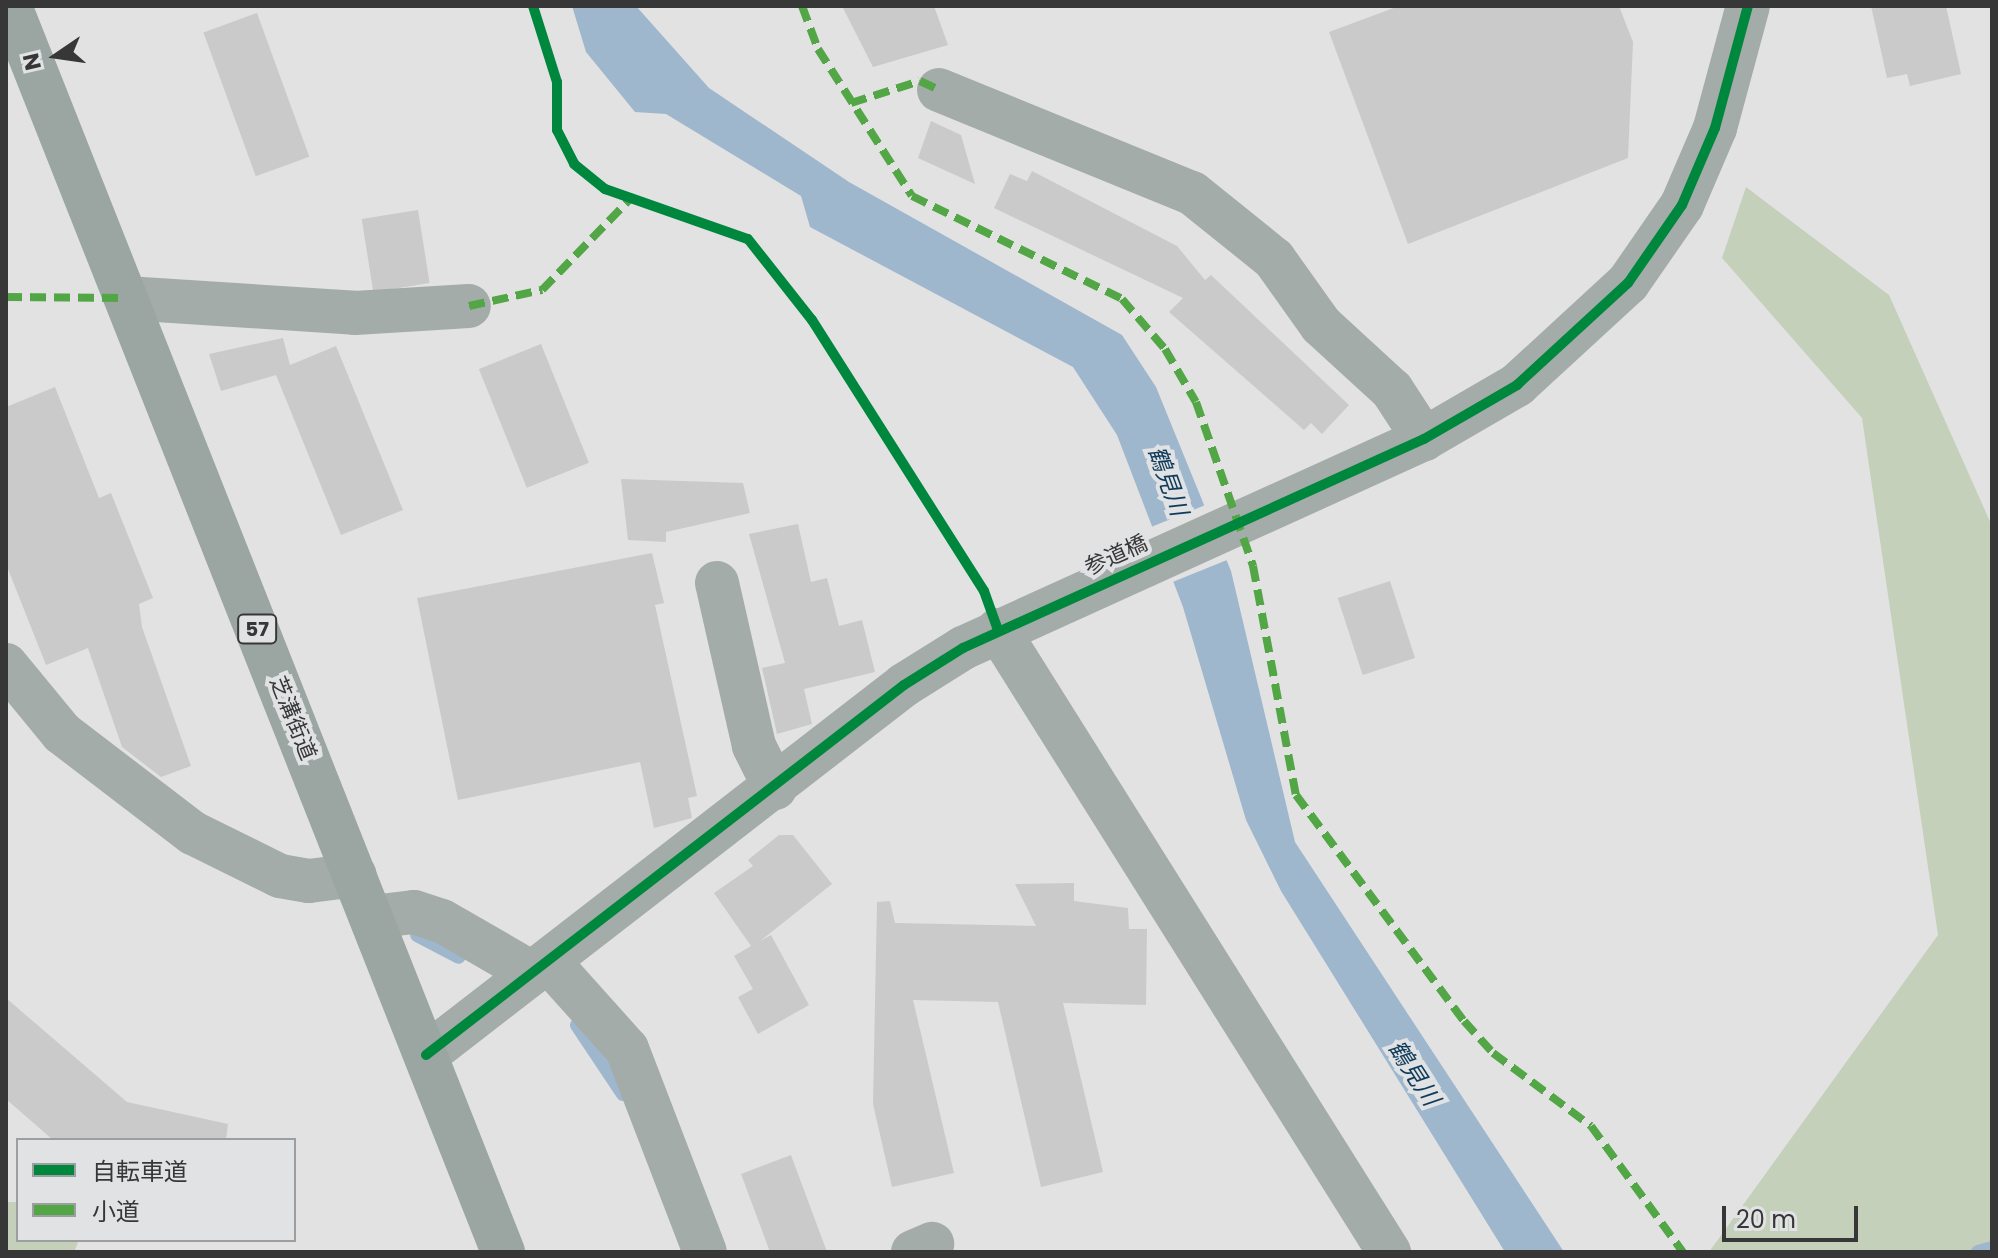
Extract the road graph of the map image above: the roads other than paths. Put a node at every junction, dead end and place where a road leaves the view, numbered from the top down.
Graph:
1 (10, 6) edge
2 (1748, 6) edge
3 (939, 90) dead end
4 (126, 298) junction
5 (469, 306) dead end
6 (1424, 439) junction
7 (717, 583) dead end
8 (1009, 624) junction
9 (6, 665) edge
10 (775, 788) junction
11 (355, 875) junction
12 (372, 917) junction
13 (540, 967) junction
14 (426, 1055) junction
15 (503, 1252) edge
16 (705, 1252) edge
17 (1389, 1252) edge

1 - 4 main road, 芝溝街道 / 57
2 - 6 street, 参道橋
3 - 6 street
4 - 5 street
4 - 11 main road, 芝溝街道 / 57
6 - 8 street, 参道橋
7 - 10 street
8 - 10 street, 参道橋
8 - 17 street
9 - 11 street
10 - 13 street, 参道橋
11 - 12 main road, 芝溝街道 / 57
12 - 13 street
12 - 14 main road, 芝溝街道 / 57
13 - 14 street, 参道橋
13 - 16 street
14 - 15 main road, 芝溝街道 / 57

